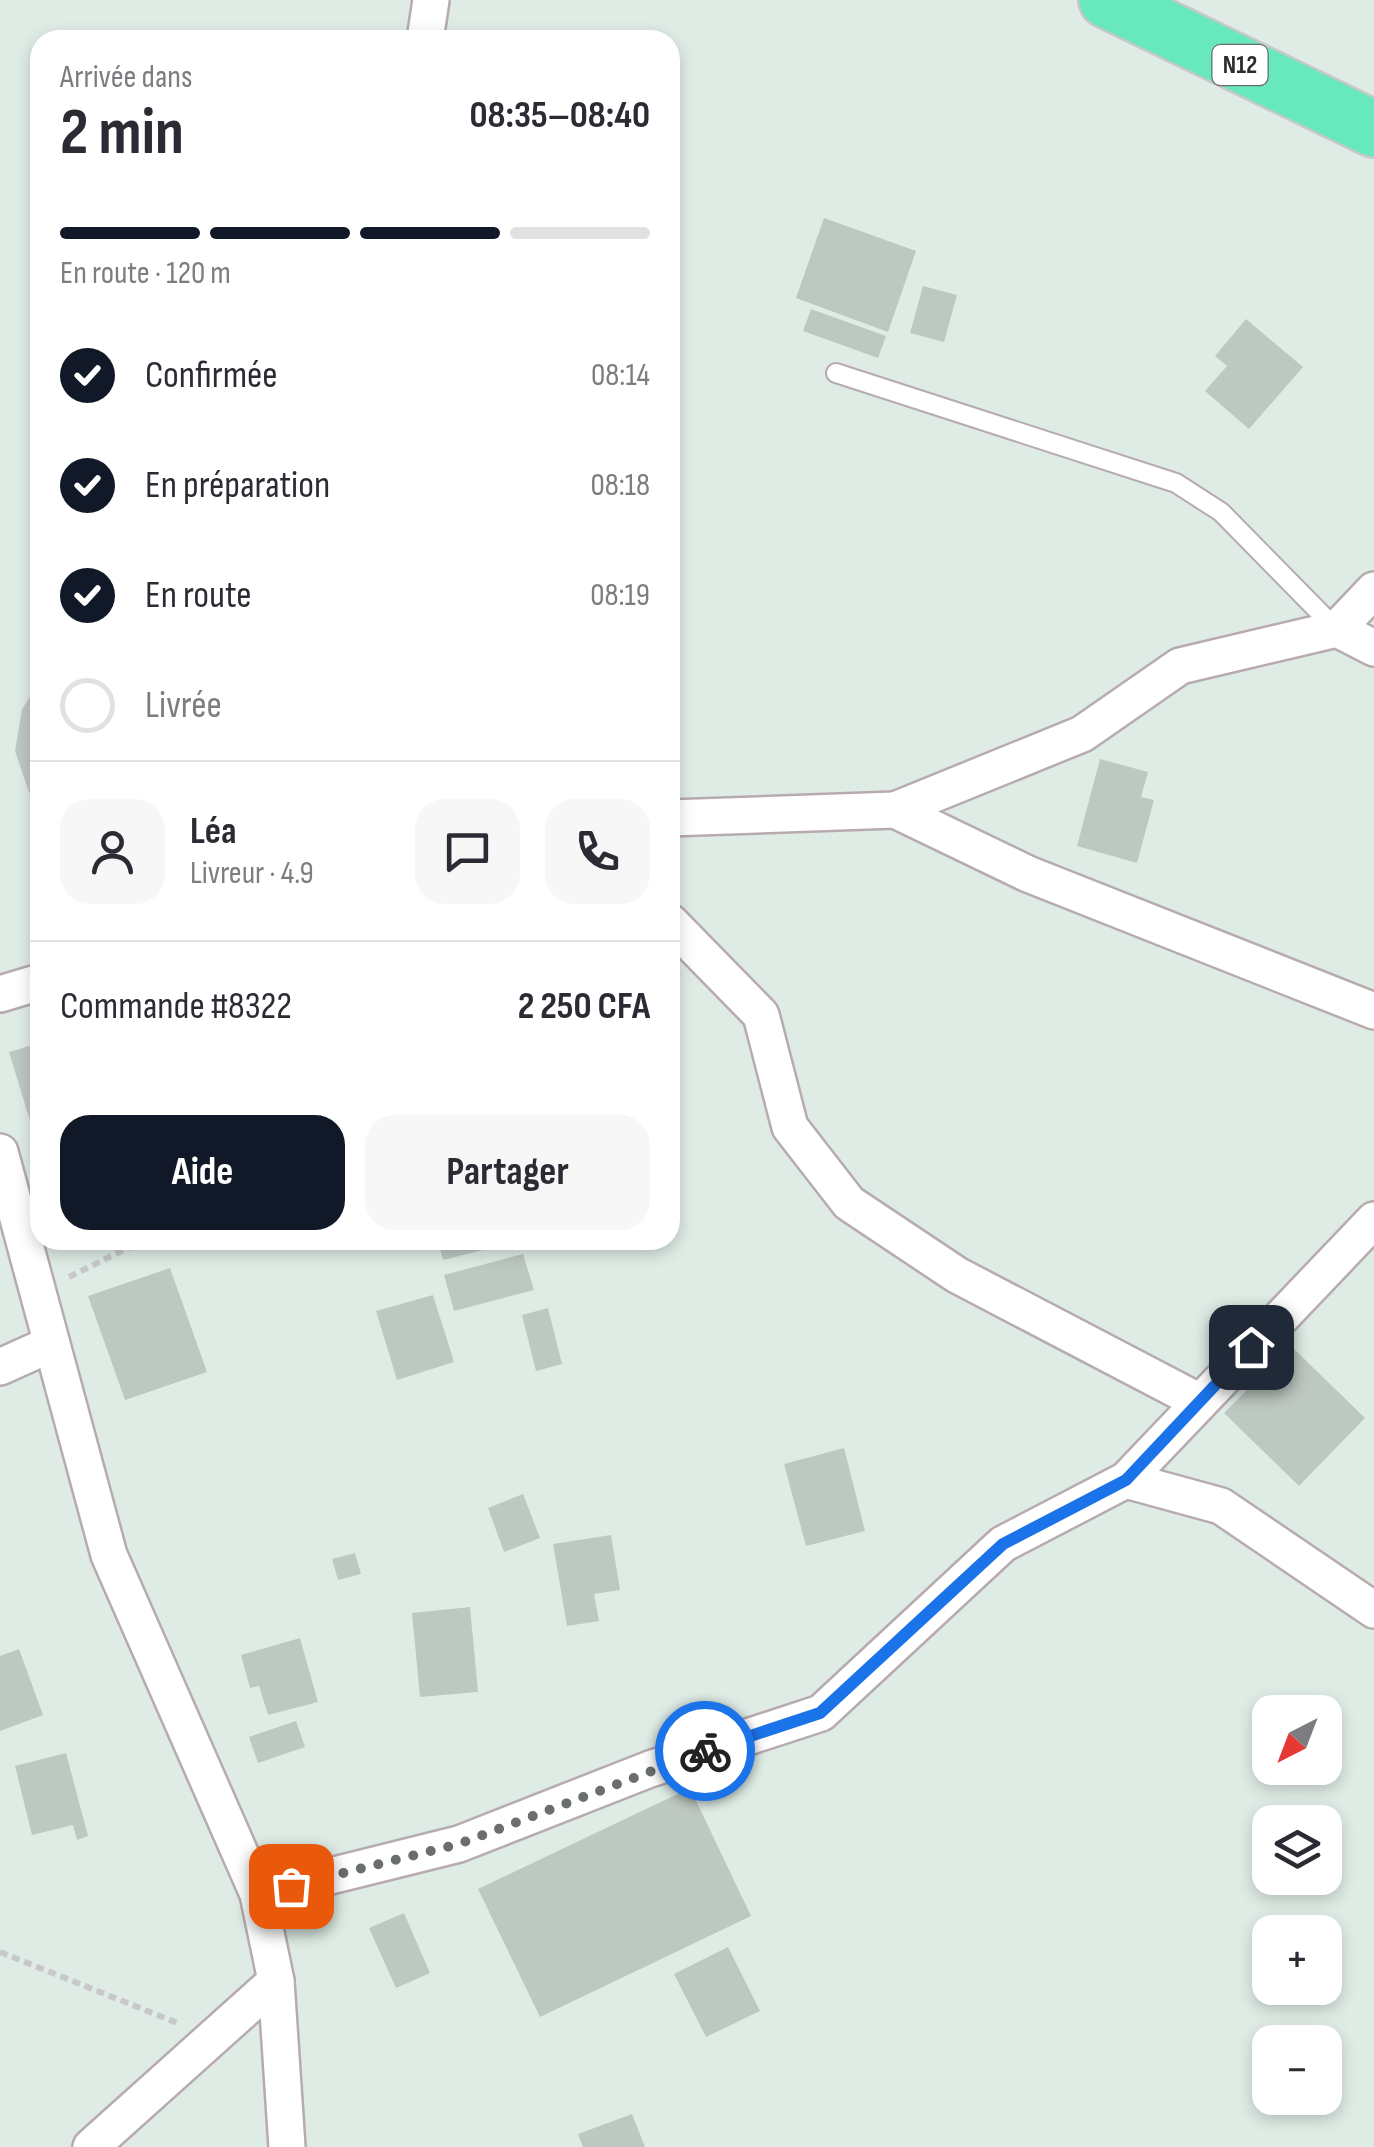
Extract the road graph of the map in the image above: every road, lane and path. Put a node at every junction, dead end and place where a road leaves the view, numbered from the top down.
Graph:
1 (430, 0) edge
2 (1107, 0) edge
3 (426, 30) edge
4 (1374, 129) edge
5 (836, 372) dead end
6 (1374, 590) edge
7 (1336, 629) junction
8 (1374, 648) edge
9 (894, 810) junction
10 (680, 818) edge
11 (680, 932) edge
12 (30, 985) edge
13 (0, 994) edge
14 (1374, 1011) edge
15 (0, 1152) edge
16 (1374, 1220) edge
17 (124, 1250) edge
18 (38, 1292) junction
19 (52, 1344) junction
20 (0, 1367) edge
21 (1200, 1402) junction
22 (1126, 1480) junction
23 (1374, 1610) edge
24 (258, 1894) junction
25 (0, 1952) edge
26 (276, 1982) junction
27 (212, 2037) junction
28 (91, 2147) edge
29 (287, 2147) edge

1 - 3 street
2 - 4 main road, N12
5 - 7 lane
6 - 7 street
7 - 8 street
7 - 9 street
9 - 10 street
9 - 14 street
11 - 21 street
12 - 13 street
15 - 18 street
16 - 21 street
17 - 18 path
18 - 19 street
19 - 20 street
19 - 24 street
21 - 22 street
22 - 23 street
22 - 24 street
24 - 26 street
25 - 27 path
26 - 27 street
26 - 29 street
27 - 28 street

